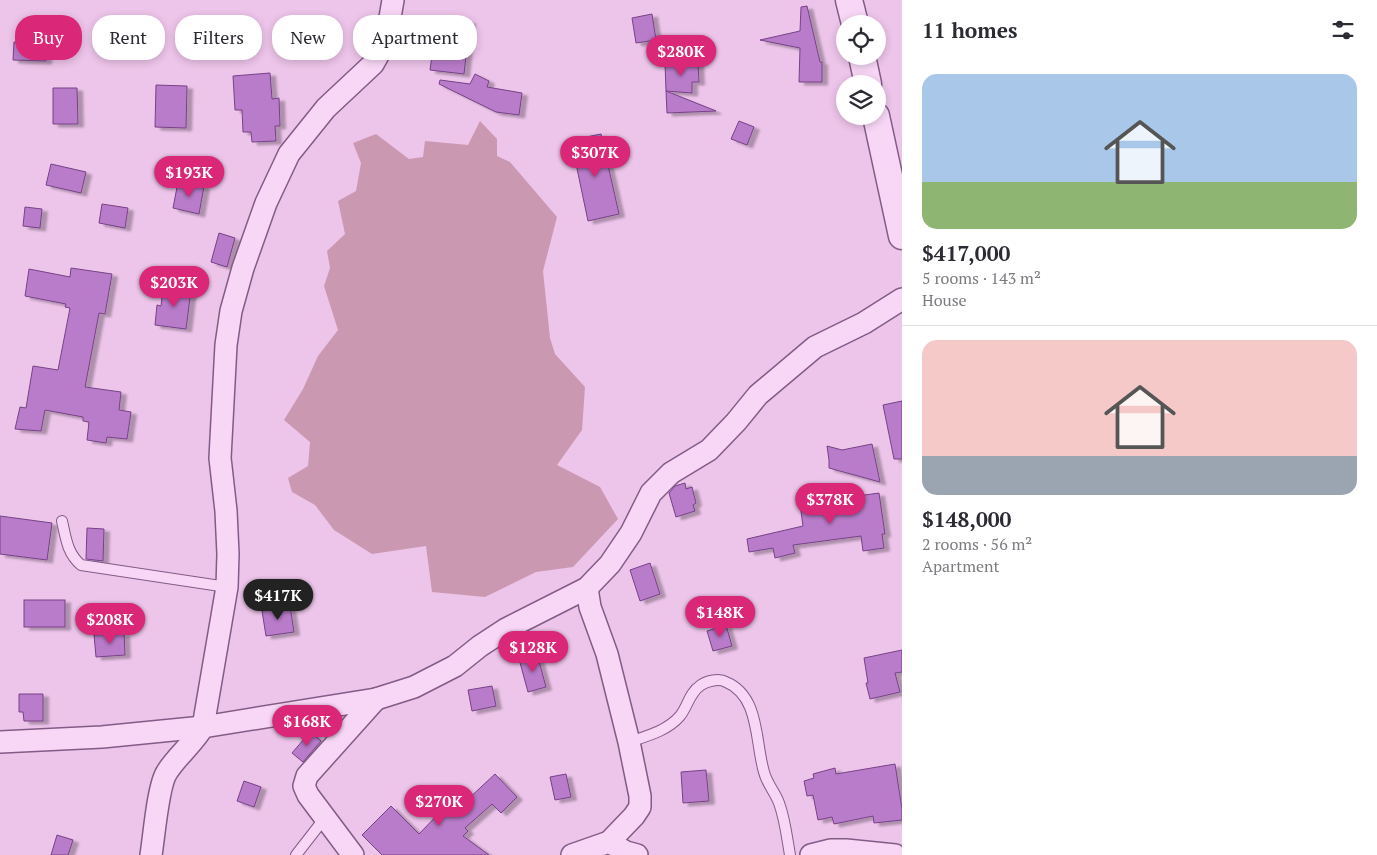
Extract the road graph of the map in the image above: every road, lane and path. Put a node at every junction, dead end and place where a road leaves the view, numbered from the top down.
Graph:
1 (393, 0) edge
2 (849, 0) edge
3 (853, 15) edge
4 (878, 125) edge
5 (902, 236) edge
6 (902, 298) edge
7 (62, 521) dead end
8 (227, 587) junction
9 (587, 588) junction
10 (376, 699) junction
11 (203, 727) junction
12 (0, 742) edge
13 (629, 742) junction
14 (324, 819) junction
15 (609, 842) junction
16 (151, 855) edge
17 (296, 855) edge
18 (353, 855) edge
19 (572, 855) edge
20 (636, 855) edge
21 (790, 855) edge
22 (810, 855) edge
23 (895, 855) edge

1 - 8 street
2 - 3 street
4 - 5 street
6 - 9 street
7 - 8 lane
8 - 11 street
9 - 10 street
9 - 13 street
10 - 11 street
10 - 14 street
11 - 12 street
11 - 16 street
13 - 15 street
13 - 21 lane
14 - 17 lane
14 - 18 street
15 - 19 street
15 - 20 street
22 - 23 street

